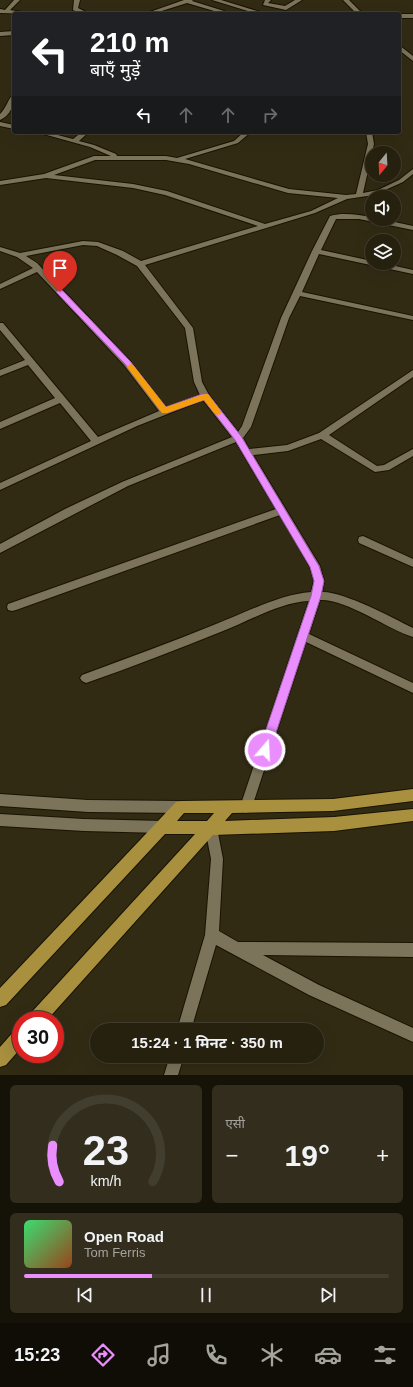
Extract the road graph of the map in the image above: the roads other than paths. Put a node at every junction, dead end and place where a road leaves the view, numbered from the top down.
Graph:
1 (17, 0) edge
2 (77, 0) edge
3 (215, 0) edge
4 (268, 0) edge
5 (299, 0) edge
6 (346, 0) edge
7 (188, 1) edge
8 (165, 8) junction
9 (3, 11) edge
10 (79, 11) junction
11 (171, 11) dead end
12 (76, 12) edge
13 (82, 12) edge
14 (154, 12) edge
15 (221, 12) dead end
16 (257, 12) edge
17 (358, 12) edge
18 (401, 16) edge
19 (413, 16) edge
20 (12, 33) edge
21 (0, 34) edge
22 (401, 49) edge
23 (410, 59) edge
24 (12, 101) edge
25 (0, 118) edge
26 (0, 124) edge
27 (12, 127) edge
28 (47, 134) edge
29 (84, 134) edge
30 (246, 134) edge
31 (370, 134) edge
32 (75, 141) junction
33 (118, 157) junction
34 (178, 159) junction
35 (413, 171) edge
36 (45, 176) junction
37 (0, 183) edge
38 (359, 196) junction
39 (346, 197) junction
40 (264, 226) junction
41 (413, 228) edge
42 (0, 249) edge
43 (316, 251) junction
44 (20, 255) junction
45 (140, 264) junction
46 (37, 269) junction
47 (413, 272) edge
48 (0, 287) edge
49 (297, 293) junction
50 (413, 318) edge
51 (0, 325) edge
52 (30, 361) junction
53 (0, 373) edge
54 (413, 373) edge
55 (205, 396) junction
56 (60, 399) junction
57 (164, 411) junction
58 (0, 426) edge
59 (322, 435) junction
60 (238, 438) junction
61 (97, 442) junction
62 (413, 452) edge
63 (246, 453) junction
64 (0, 487) edge
65 (281, 511) junction
66 (363, 540) dead end
67 (0, 549) edge
68 (413, 562) edge
69 (316, 596) junction
70 (12, 607) dead end
71 (413, 633) edge
72 (303, 636) junction
73 (86, 678) dead end
74 (413, 688) edge
75 (413, 795) edge
76 (0, 800) edge
77 (181, 807) junction
78 (229, 807) junction
79 (246, 807) junction
80 (413, 815) edge
81 (0, 820) edge
82 (162, 827) junction
83 (211, 828) junction
84 (212, 935) junction
85 (236, 948) junction
86 (413, 950) edge
87 (0, 999) edge
88 (44, 1011) edge
89 (186, 1023) edge
90 (413, 1035) edge
91 (12, 1046) edge
92 (0, 1059) edge
93 (175, 1063) edge
94 (171, 1075) edge

1 - 9 street
2 - 10 street
3 - 16 street
4 - 5 street
6 - 17 street
7 - 8 street
7 - 15 street
8 - 11 street
8 - 14 street
10 - 12 street
10 - 13 street
18 - 19 street
20 - 21 street
22 - 23 street
24 - 25 street
26 - 27 street
28 - 32 street
29 - 32 street
30 - 34 street
31 - 38 street
32 - 33 street
33 - 34 street
33 - 36 street
34 - 39 street
35 - 38 street
36 - 37 street
36 - 40 street
38 - 39 street
39 - 40 street
40 - 45 street
41 - 43 street
42 - 44 street
43 - 47 street
43 - 49 street
44 - 45 street
44 - 46 street
45 - 55 street
46 - 48 street
46 - 57 street
49 - 50 street
49 - 60 street
51 - 52 street
52 - 53 street
52 - 56 street
54 - 59 street
55 - 57 street
55 - 60 street
56 - 58 street
56 - 61 street
57 - 61 street
59 - 62 street
59 - 63 street
60 - 63 street
60 - 67 street
61 - 64 street
63 - 65 street
65 - 69 street
65 - 70 street
66 - 68 street
69 - 71 street
69 - 72 street
69 - 73 street
72 - 74 street
72 - 79 street
75 - 79 highway
76 - 77 street
77 - 78 highway
77 - 82 highway
78 - 79 highway
78 - 83 highway
80 - 83 highway
81 - 82 street
82 - 83 highway
82 - 87 highway
83 - 84 street
83 - 88 highway
84 - 85 street
84 - 89 street
85 - 86 street
85 - 90 street
91 - 92 highway
93 - 94 street

